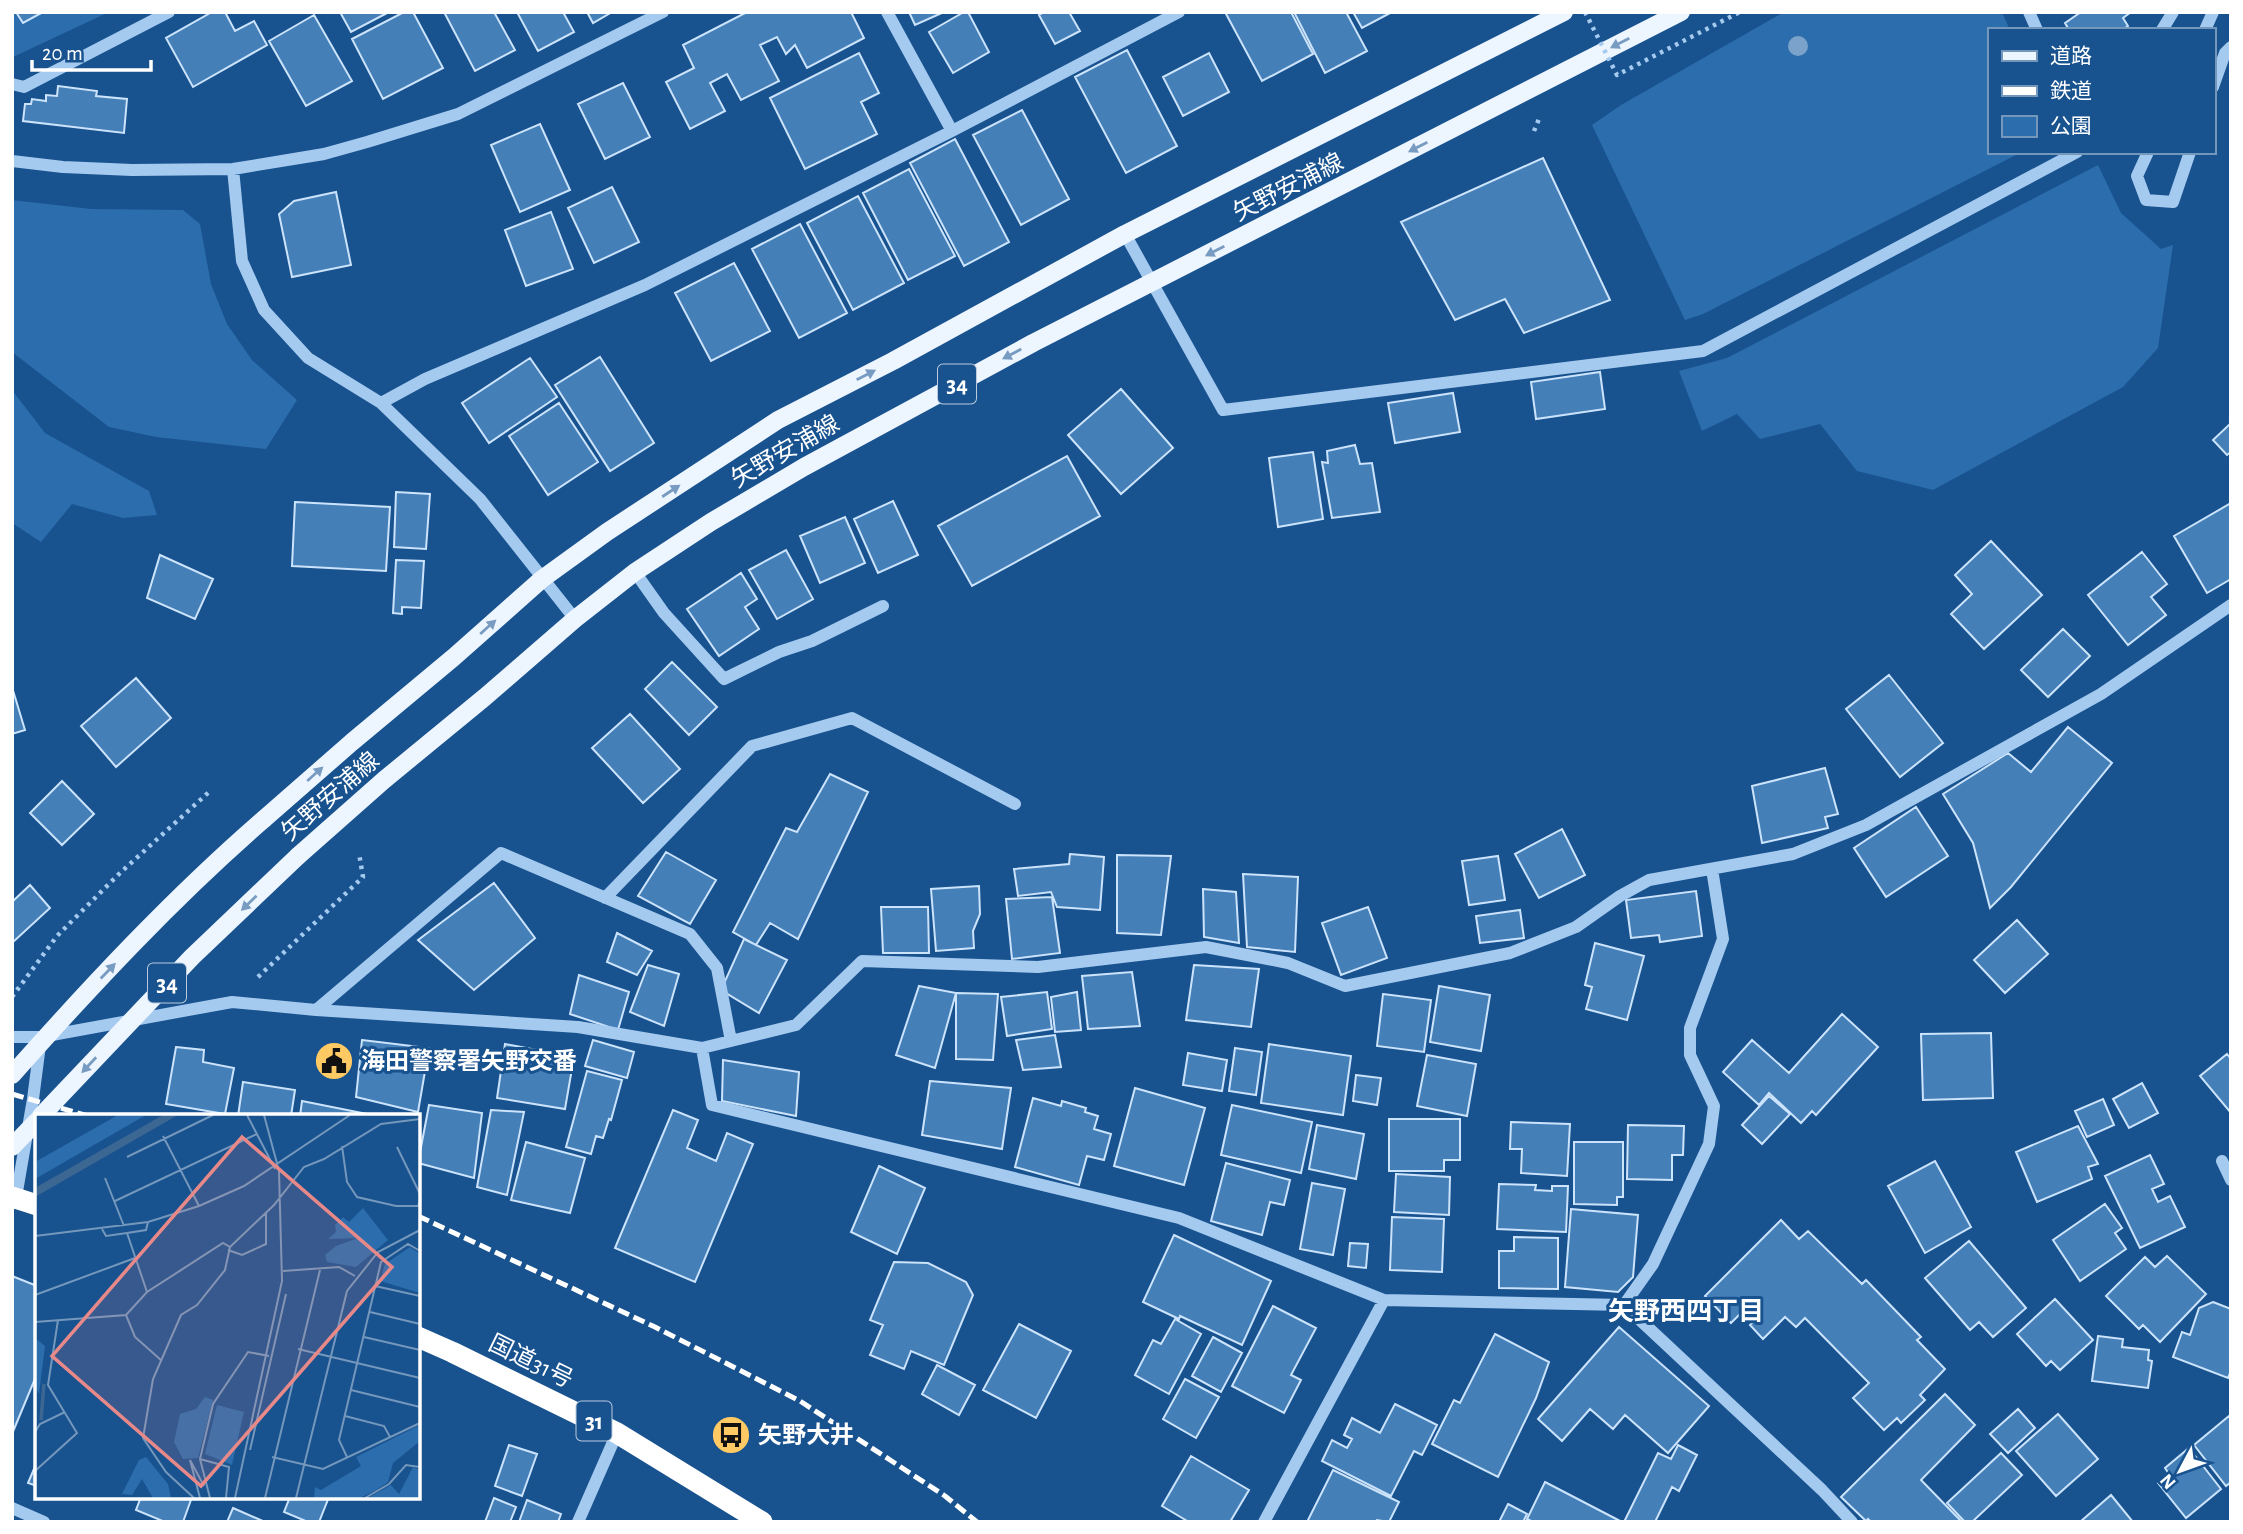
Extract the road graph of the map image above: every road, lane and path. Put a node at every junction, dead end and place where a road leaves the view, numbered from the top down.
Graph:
1 (169, 12) edge
2 (663, 12) edge
3 (887, 12) edge
4 (1179, 12) edge
5 (1564, 12) edge
6 (1585, 12) edge
7 (1681, 12) edge
8 (1740, 12) edge
9 (2029, 12) edge
10 (2173, 12) edge
11 (2213, 12) edge
12 (2037, 28) edge
13 (2163, 28) edge
14 (2206, 28) edge
15 (2231, 47) edge
16 (2215, 81) edge
17 (12, 84) edge
18 (1541, 113) dead end
19 (952, 131) junction
20 (1534, 131) dead end
21 (2073, 154) edge
22 (2147, 154) edge
23 (2189, 154) edge
24 (12, 161) edge
25 (233, 169) junction
26 (1125, 234) junction
27 (1153, 283) junction
28 (381, 403) junction
29 (635, 572) junction
30 (542, 579) junction
31 (2231, 605) edge
32 (883, 606) dead end
33 (575, 619) junction
34 (209, 792) dead end
35 (1015, 804) dead end
36 (359, 853) dead end
37 (1712, 869) junction
38 (604, 898) junction
39 (12, 997) edge
40 (232, 1002) junction
41 (316, 1010) junction
42 (12, 1037) edge
43 (41, 1037) junction
44 (731, 1041) junction
45 (702, 1048) junction
46 (12, 1075) edge
47 (43, 1114) edge
48 (35, 1123) edge
49 (12, 1147) edge
50 (2222, 1161) dead end
51 (2231, 1180) edge
52 (19, 1202) edge
53 (1384, 1300) junction
54 (1624, 1306) junction
55 (420, 1338) edge
56 (617, 1433) junction
57 (12, 1508) edge
58 (44, 1522) edge
59 (578, 1522) edge
60 (762, 1522) edge
61 (1264, 1522) edge
62 (1852, 1522) edge

1 - 17 street
2 - 25 street
3 - 19 street
4 - 19 street
5 - 26 main road, 矢野安浦線 / 34
6 - 8 path, bridge
7 -> 27 main road, 矢野安浦線 / 34
9 - 12 street
10 - 13 street
11 - 14 street
15 - 16 street
18 - 20 path
19 - 28 street
21 - 27 street
22 - 23 street
24 - 25 street
25 - 28 street
26 - 27 street
30 -> 26 main road, 矢野安浦線 / 34
27 -> 29 main road, 矢野安浦線 / 34
28 - 30 street
29 - 32 street
29 - 33 main road, 矢野安浦線 / 34
30 - 33 street
46 -> 30 main road, 矢野安浦線 / 34, bridge
31 - 37 street
33 -> 47 main road, 矢野安浦線 / 34, bridge
34 - 39 path
35 - 38 street
36 - 40 path
37 - 44 street
37 - 54 street
38 - 41 street
38 - 44 street
40 - 41 street
40 - 43 street
41 - 45 street
42 - 43 street
43 - 52 street
44 - 45 street
45 - 53 street
48 - 49 main road, bridge
50 - 51 street
53 - 54 street
53 - 61 street
54 - 62 street
55 - 56 highway, 国道31号 / 31
56 - 59 street
56 - 60 highway, 国道31号 / 31
57 - 58 street

